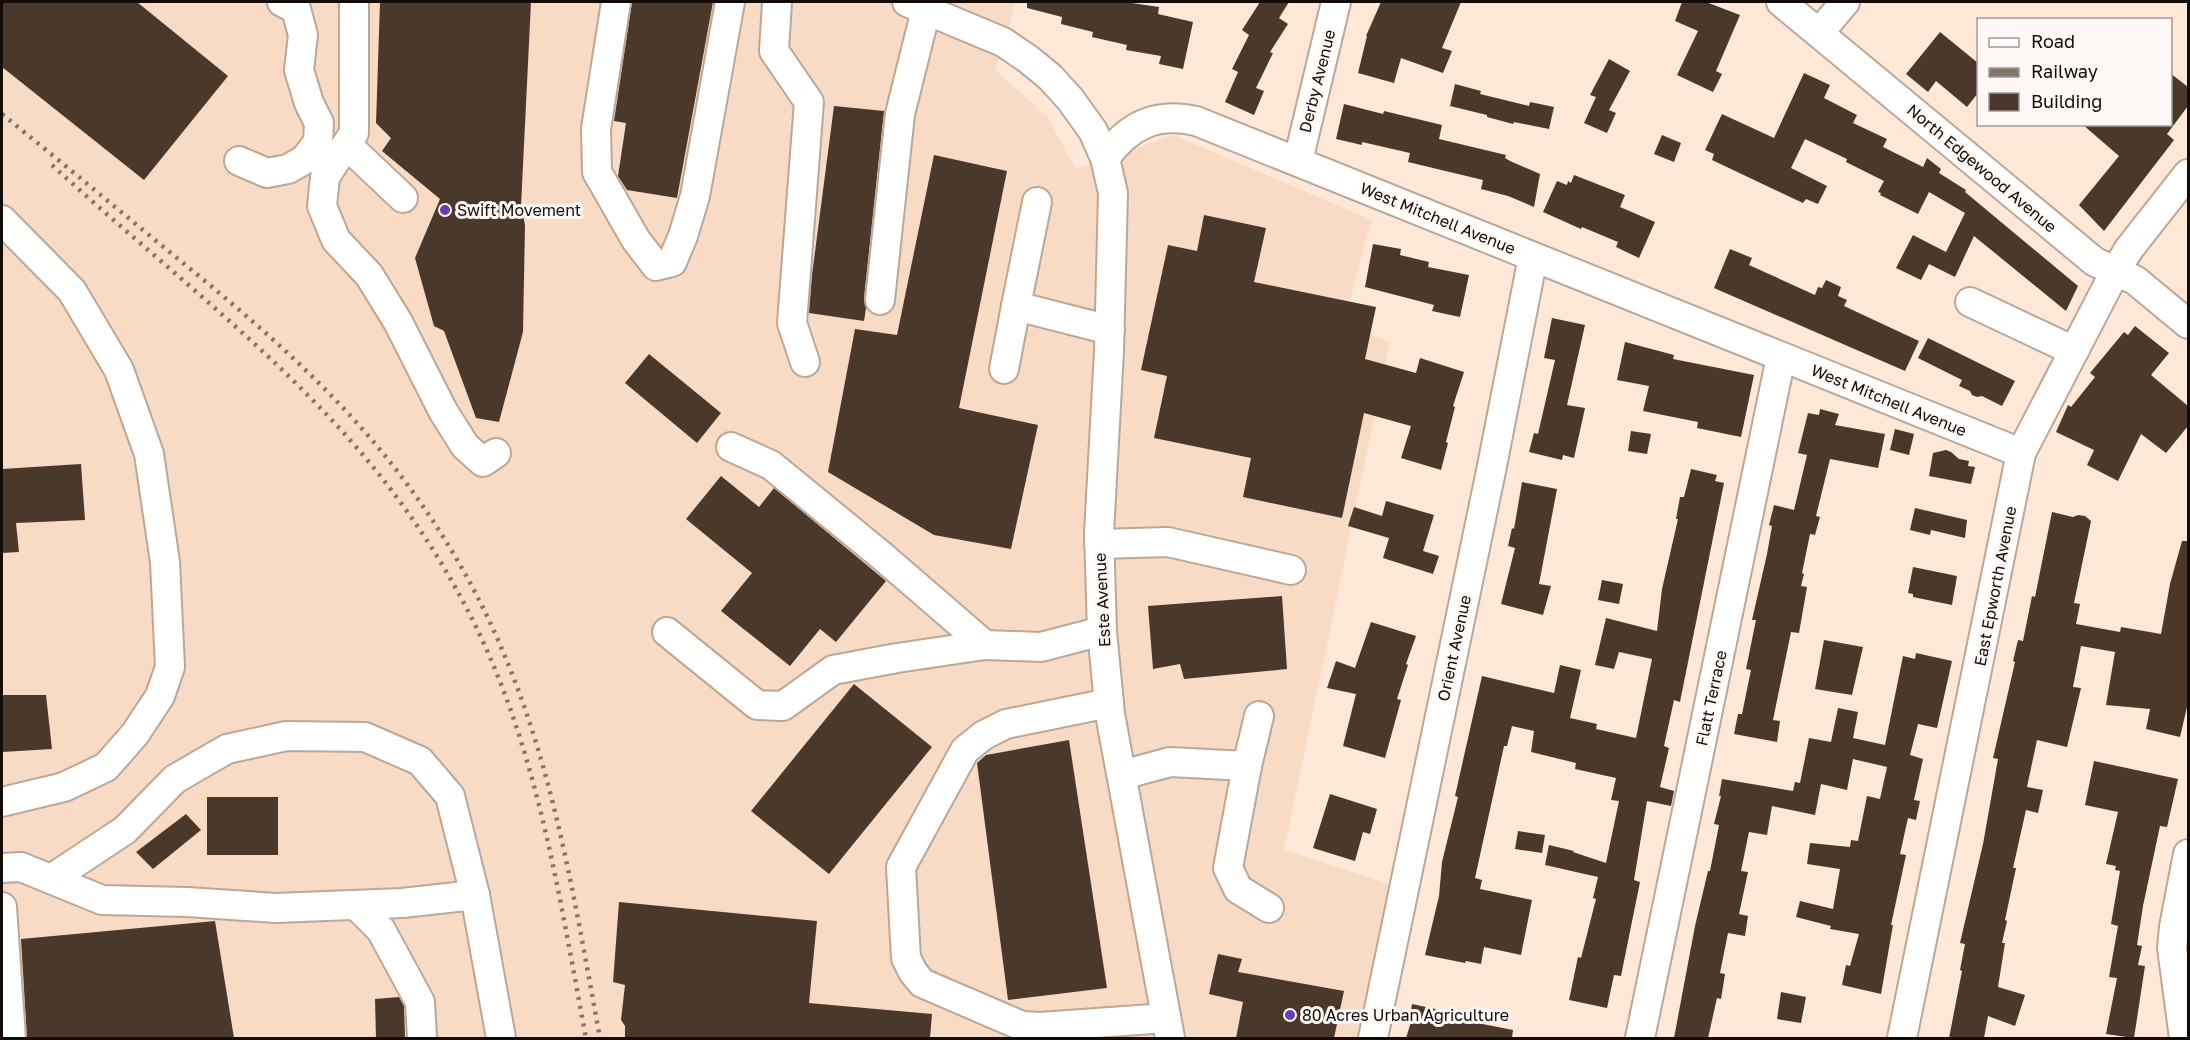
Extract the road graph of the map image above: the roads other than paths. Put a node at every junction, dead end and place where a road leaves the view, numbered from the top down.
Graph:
1 (282, 2) edge
2 (354, 2) edge
3 (616, 2) edge
4 (730, 2) edge
5 (777, 2) edge
6 (1336, 2) edge
7 (1781, 2) edge
8 (1845, 2) edge
9 (916, 6) edge
10 (1819, 33) junction
11 (347, 144) junction
12 (1106, 158) junction
13 (239, 161) dead end
14 (1298, 161) junction
15 (2188, 174) edge
16 (404, 198) dead end
17 (1037, 202) dead end
18 (2, 220) edge
19 (1533, 257) junction
20 (2116, 270) junction
21 (880, 300) dead end
22 (1970, 302) dead end
23 (1016, 306) junction
24 (2188, 324) edge
25 (1110, 330) junction
26 (2074, 351) junction
27 (1781, 357) junction
28 (806, 362) dead end
29 (1004, 369) dead end
30 (731, 447) dead end
31 (496, 453) dead end
32 (2021, 453) junction
33 (1099, 544) junction
34 (1291, 570) dead end
35 (1102, 631) junction
36 (667, 632) dead end
37 (986, 645) junction
38 (1110, 703) junction
39 (1259, 716) dead end
40 (1246, 766) junction
41 (1122, 775) junction
42 (2, 802) edge
43 (2188, 854) edge
44 (2, 868) edge
45 (51, 879) junction
46 (475, 895) junction
47 (356, 905) junction
48 (2, 907) edge
49 (1269, 908) dead end
50 (4, 967) edge
51 (1168, 1028) edge
52 (11, 1038) edge
53 (422, 1038) edge
54 (501, 1038) edge
55 (1373, 1038) edge
56 (1640, 1038) edge
57 (1902, 1038) edge
58 (2184, 1038) edge

1 - 13 street
2 - 11 street
3 - 4 street
5 - 28 street
6 - 14 street, Derby Avenue
7 - 10 street, North Edgewood Avenue
8 - 10 street
9 - 12 street
9 - 21 street
10 - 20 street, North Edgewood Avenue
11 - 16 street
11 - 31 street
12 - 14 street, West Mitchell Avenue
12 - 25 street, Este Avenue
14 - 19 street, West Mitchell Avenue
15 - 20 street, East Epworth Avenue
17 - 23 street
18 - 42 street
19 - 27 street, West Mitchell Avenue
19 - 55 street, Orient Avenue
20 - 24 street, North Edgewood Avenue
20 - 26 street, East Epworth Avenue
22 - 26 street
23 - 25 street
23 - 29 street
25 - 33 street, Este Avenue
26 - 32 street, East Epworth Avenue
27 - 32 street, West Mitchell Avenue
27 - 56 street, Flatt Terrace
30 - 37 street
32 - 57 street, East Epworth Avenue
33 - 34 street
33 - 35 street, Este Avenue
35 - 37 street
35 - 38 street, Este Avenue
36 - 37 street
38 - 41 street, Este Avenue
38 - 51 street
39 - 40 street
40 - 41 street
40 - 49 street
41 - 51 street, Este Avenue
43 - 58 street
44 - 45 street
45 - 46 street
45 - 47 street
46 - 47 street
46 - 54 street
47 - 53 street
48 - 50 street
50 - 52 street

